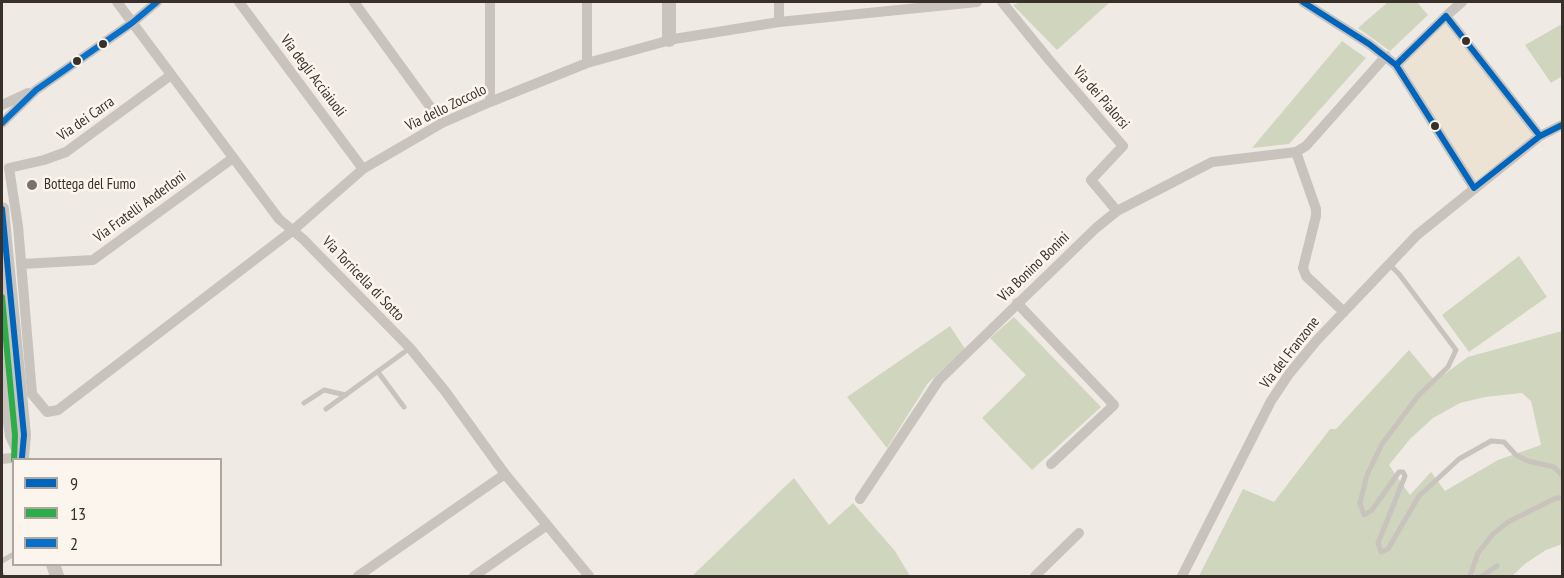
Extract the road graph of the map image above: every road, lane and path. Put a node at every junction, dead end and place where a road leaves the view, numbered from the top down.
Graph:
1 (117, 2) edge
2 (157, 2) edge
3 (239, 2) edge
4 (354, 2) edge
5 (490, 2) edge
6 (587, 2) edge
7 (669, 2) edge
8 (779, 2) edge
9 (977, 2) edge
10 (1001, 2) edge
11 (1303, 2) edge
12 (1462, 2) edge
13 (1446, 16) junction
14 (779, 22) junction
15 (132, 23) junction
16 (669, 40) junction
17 (1386, 56) junction
18 (587, 63) junction
19 (1396, 64) junction
20 (171, 75) junction
21 (36, 90) junction
22 (490, 102) junction
23 (2, 105) edge
24 (2, 123) edge
25 (442, 123) junction
26 (1563, 125) edge
27 (1540, 136) junction
28 (1296, 152) junction
29 (233, 158) junction
30 (363, 169) junction
31 (1474, 188) junction
32 (2, 209) edge
33 (1117, 211) junction
34 (18, 226) junction
35 (292, 231) junction
36 (5, 234) junction
37 (1388, 263) junction
38 (22, 264) junction
39 (1017, 303) junction
40 (1344, 312) junction
41 (2, 345) edge
42 (410, 348) junction
43 (378, 372) junction
44 (32, 394) junction
45 (346, 395) junction
46 (304, 403) dead end
47 (21, 406) junction
48 (404, 407) dead end
49 (326, 409) dead end
50 (23, 458) edge
51 (1052, 464) dead end
52 (505, 474) junction
53 (1563, 476) edge
54 (1563, 498) edge
55 (860, 499) dead end
56 (546, 526) junction
57 (1079, 533) dead end
58 (1497, 566) dead end
59 (358, 576) edge
60 (474, 576) edge
61 (589, 576) edge
62 (1035, 576) edge
63 (1182, 576) edge
64 (1470, 576) edge
65 (1482, 576) edge

1 - 15 street, Via Torricella di Sotto
2 - 15 street
3 - 30 street, Via degli Acciaiuoli
4 - 25 street
5 - 22 street
6 - 18 street
7 - 16 street
8 - 14 street
9 - 14 street, Via dello Zoccolo
10 - 33 street, Via dei Pialorsi
11 - 17 street
12 - 13 street
13 - 19 street
13 - 27 street
14 - 16 street, Via dello Zoccolo
15 - 20 street, Via Torricella di Sotto
15 - 21 street
16 - 18 street, Via dello Zoccolo
17 - 19 street
17 - 28 street
18 - 22 street, Via dello Zoccolo
19 - 31 street
20 - 29 street, Via Torricella di Sotto
20 - 34 street, Via dei Carra
21 - 23 street
21 - 24 street
22 - 25 street, Via dello Zoccolo
25 - 30 street, Via dello Zoccolo
26 - 27 street
27 - 31 street, Via del Franzone
28 - 33 street, Via Bonino Bonini
28 - 40 street
29 - 35 street, Via Torricella di Sotto
29 - 38 street, Via Fratelli Anderloni
30 - 35 street, Via dello Zoccolo
31 - 37 street, Via del Franzone
32 - 36 street
33 - 39 street, Via Bonino Bonini
34 - 36 street
34 - 38 street
35 - 42 street, Via Torricella di Sotto
35 - 44 street, Via dello Zoccolo
36 - 47 street
37 - 40 street, Via del Franzone
37 - 53 lane
38 - 44 street
39 - 51 street
39 - 55 street, Via Bonino Bonini
40 - 63 street, Via del Franzone
41 - 50 street
42 - 43 lane
42 - 52 street, Via Torricella di Sotto
43 - 45 lane
43 - 48 lane
44 - 47 street
45 - 46 lane
45 - 49 lane
47 - 50 street
52 - 56 street, Via Torricella di Sotto
52 - 59 street
54 - 64 lane
56 - 60 street
56 - 61 street, Via Torricella di Sotto
57 - 62 street
58 - 65 lane

